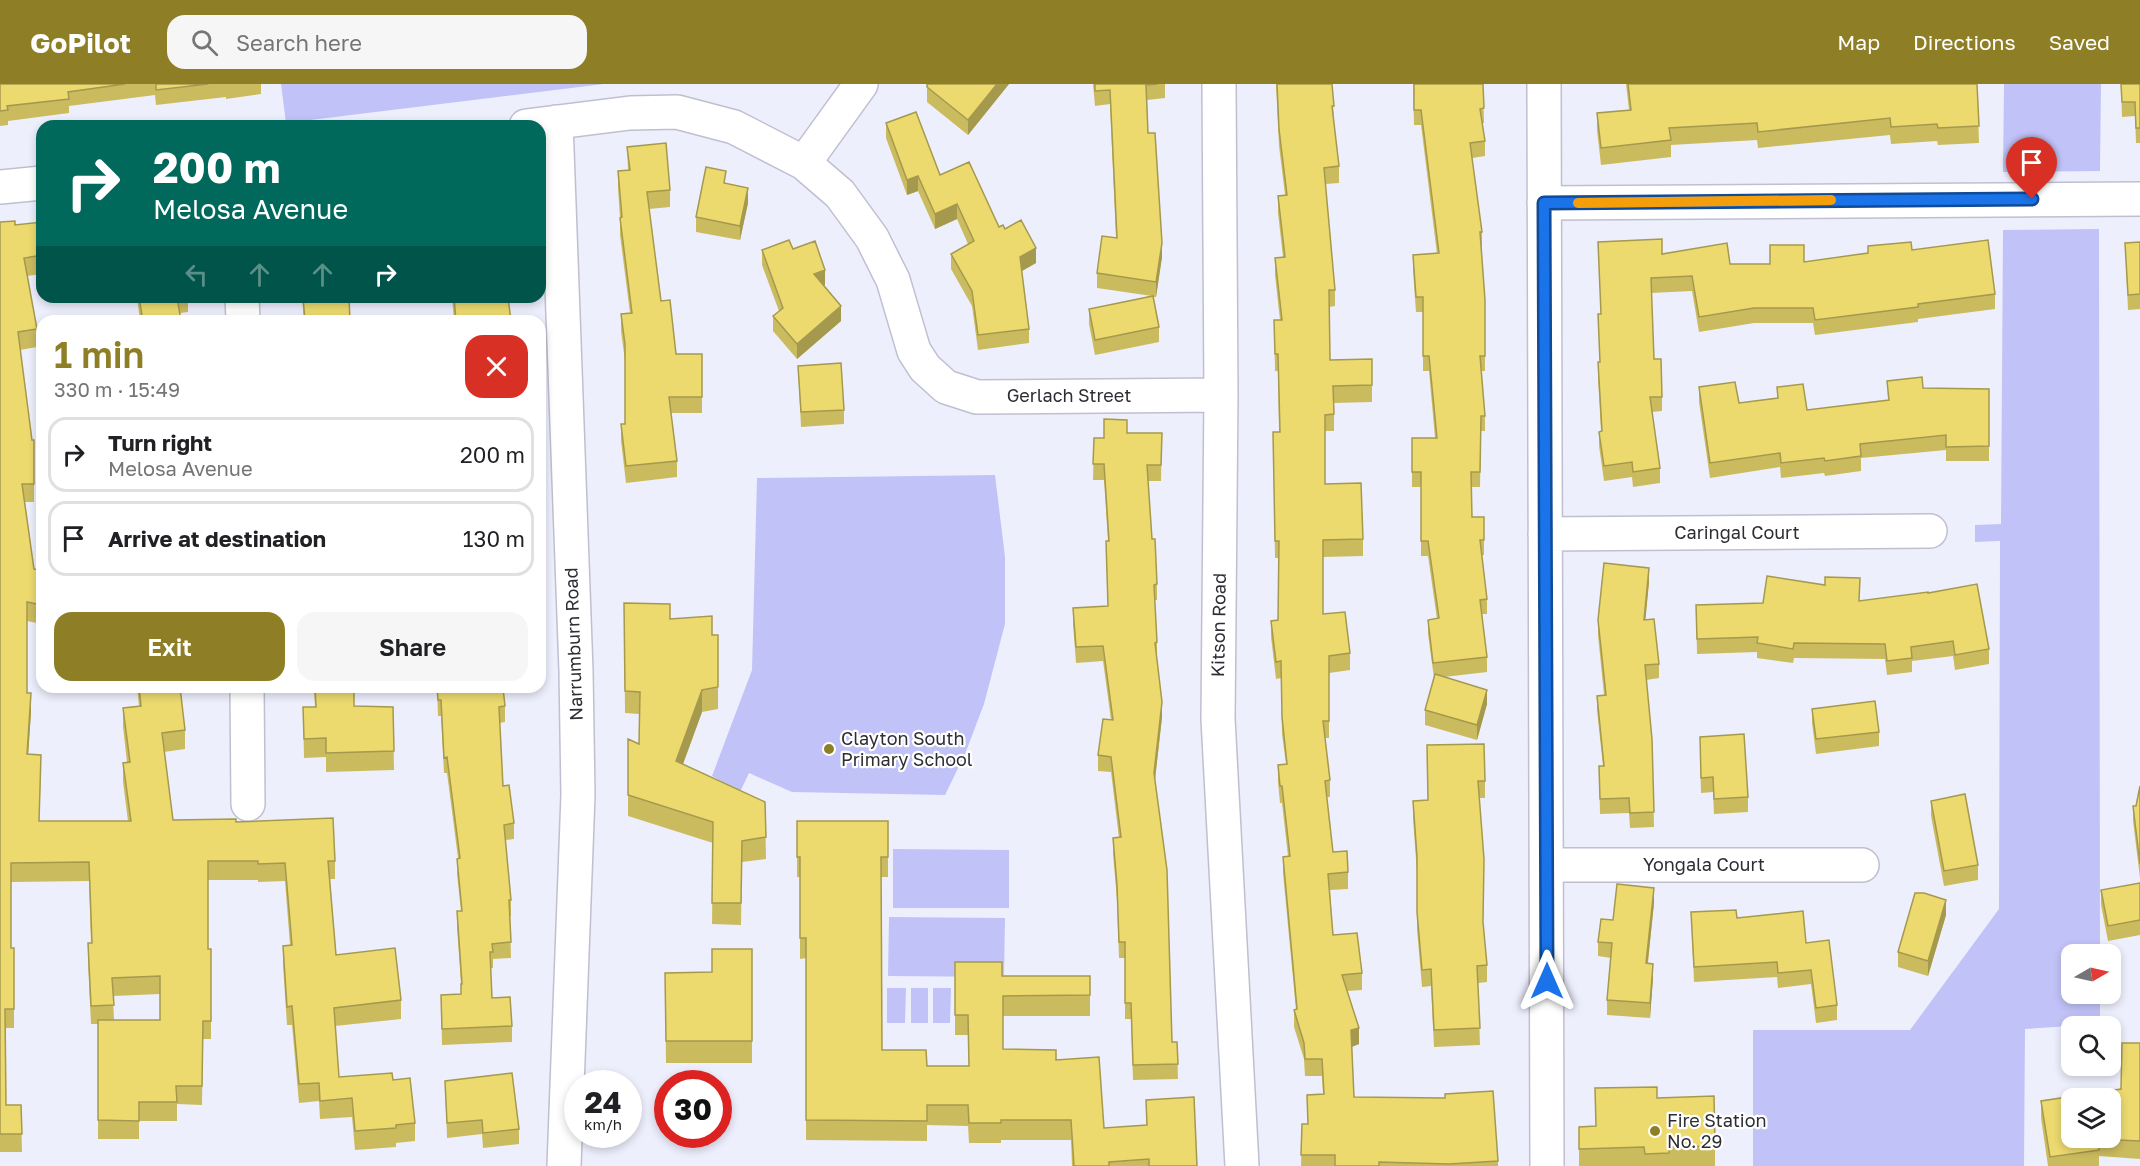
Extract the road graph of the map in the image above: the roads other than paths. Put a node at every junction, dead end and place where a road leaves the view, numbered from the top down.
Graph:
1 (861, 84) edge
2 (1219, 84) edge
3 (1544, 84) edge
4 (546, 123) edge
5 (804, 163) junction
6 (36, 184) edge
7 (0, 188) edge
8 (2140, 199) edge
9 (546, 202) edge
10 (1544, 203) junction
11 (1221, 395) junction
12 (1930, 531) dead end
13 (1545, 534) junction
14 (247, 693) edge
15 (248, 804) dead end
16 (1546, 865) junction
17 (1862, 865) dead end
18 (564, 1166) edge
19 (1242, 1166) edge
20 (1547, 1166) edge

1 - 5 street
2 - 11 street, Kitson Road
3 - 10 street
4 - 5 street
5 - 11 street, Gerlach Street
6 - 7 street
8 - 10 street
9 - 18 street, Narrumburn Road
10 - 13 street
11 - 19 street, Kitson Road
12 - 13 street, Caringal Court
13 - 16 street
14 - 15 street
16 - 17 street, Yongala Court
16 - 20 street

